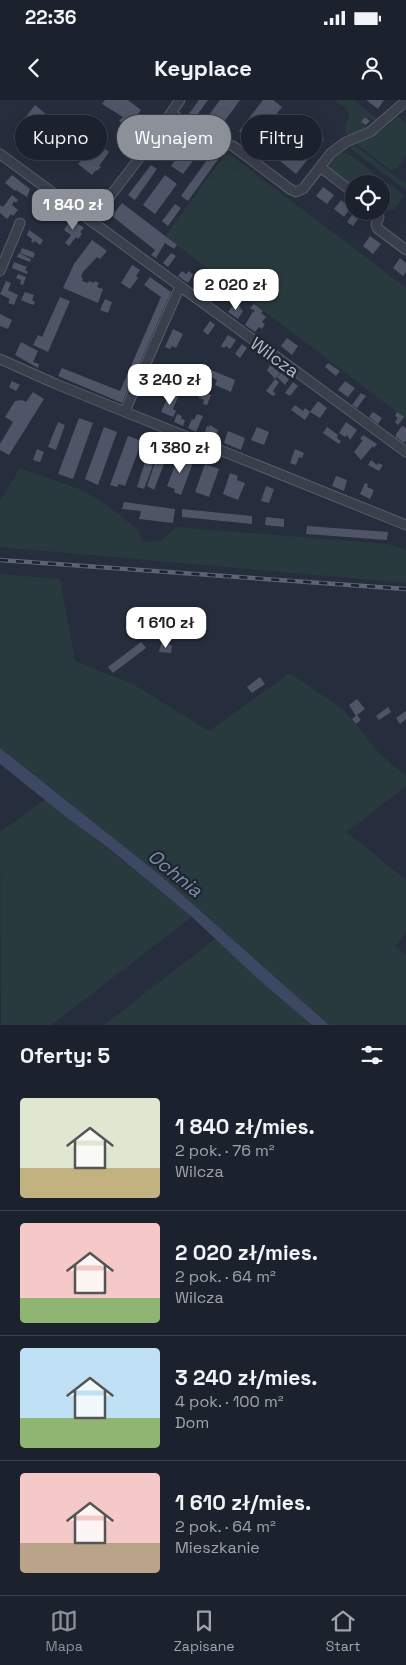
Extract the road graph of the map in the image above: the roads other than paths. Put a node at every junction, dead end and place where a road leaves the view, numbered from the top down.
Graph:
1 (180, 100) edge
2 (406, 102) edge
3 (171, 113) junction
4 (0, 154) edge
5 (320, 167) junction
6 (345, 186) edge
7 (91, 220) junction
8 (378, 220) edge
9 (20, 223) dead end
10 (406, 250) edge
11 (0, 271) edge
12 (181, 287) junction
13 (0, 359) edge
14 (125, 411) junction
15 (406, 452) edge
16 (406, 525) edge

1 - 3 street
2 - 5 street
3 - 5 street
3 - 7 street
4 - 7 street, Wilcza
5 - 6 street
7 - 12 street, Wilcza
8 - 10 street
9 - 11 street
12 - 14 street
12 - 15 street, Wilcza
13 - 14 street
14 - 16 street

